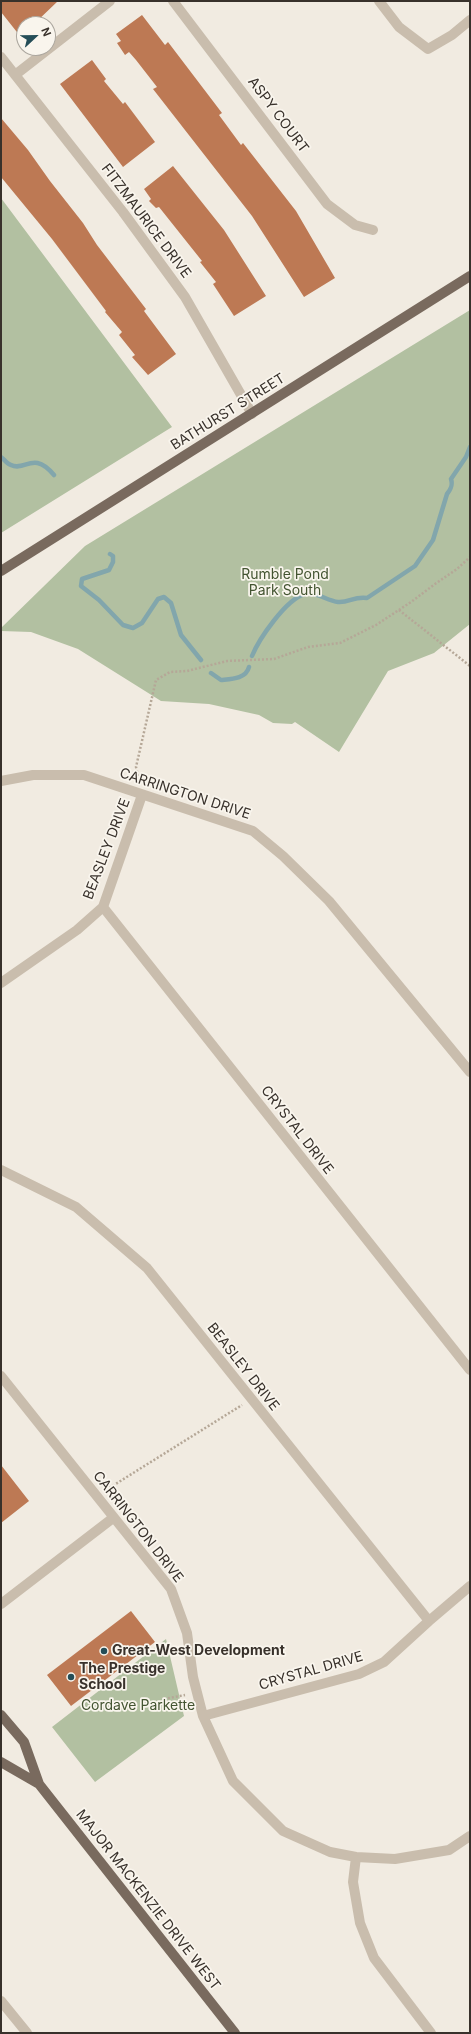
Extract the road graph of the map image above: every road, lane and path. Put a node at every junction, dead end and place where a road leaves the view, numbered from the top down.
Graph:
1 (110, 1) edge
2 (172, 1) edge
3 (379, 1) edge
4 (470, 20) edge
5 (1, 57) edge
6 (14, 75) junction
7 (373, 230) dead end
8 (470, 276) edge
9 (252, 414) junction
10 (470, 557) edge
11 (1, 571) edge
12 (399, 610) junction
13 (470, 666) edge
14 (1, 781) edge
15 (142, 795) junction
16 (103, 907) junction
17 (1, 983) edge
18 (470, 1072) edge
19 (1, 1170) edge
20 (470, 1370) edge
21 (1, 1376) edge
22 (250, 1399) junction
23 (97, 1496) junction
24 (113, 1518) junction
25 (470, 1586) edge
26 (1, 1604) edge
27 (428, 1621) junction
28 (197, 1692) junction
29 (164, 1700) dead end
30 (1, 1715) edge
31 (203, 1716) junction
32 (1, 1762) edge
33 (39, 1784) junction
34 (470, 1836) edge
35 (356, 1857) junction
36 (1, 2001) edge
37 (27, 2033) edge
38 (235, 2033) edge
39 (431, 2033) edge

1 - 6 street
2 - 7 street, ASPY COURT
3 - 4 street
5 - 6 street, FITZMAURICE DRIVE
6 - 9 street, FITZMAURICE DRIVE
8 - 9 main road, BATHURST STREET
9 - 11 main road, BATHURST STREET
10 - 12 path
12 - 13 path
12 - 15 path
14 - 15 street, CARRINGTON DRIVE
15 - 16 street, BEASLEY DRIVE
15 - 18 street, CARRINGTON DRIVE
16 - 17 street, BEASLEY DRIVE
16 - 20 street, CRYSTAL DRIVE
19 - 22 street, BEASLEY DRIVE
21 - 23 street, CARRINGTON DRIVE
22 - 23 path
22 - 27 street, BEASLEY DRIVE
23 - 24 street, CARRINGTON DRIVE
24 - 26 street
24 - 28 street, CARRINGTON DRIVE
25 - 27 street, CRYSTAL DRIVE
27 - 31 street, CRYSTAL DRIVE
28 - 29 path
28 - 31 street, CARRINGTON DRIVE
30 - 33 main road, MAJOR MACKENZIE DRIVE WEST
31 - 35 street, CARRINGTON DRIVE
32 - 33 main road, MAJOR MACKENZIE DRIVE WEST
33 - 38 main road, MAJOR MACKENZIE DRIVE WEST
34 - 35 street, CARRINGTON DRIVE
35 - 39 street
36 - 37 street

